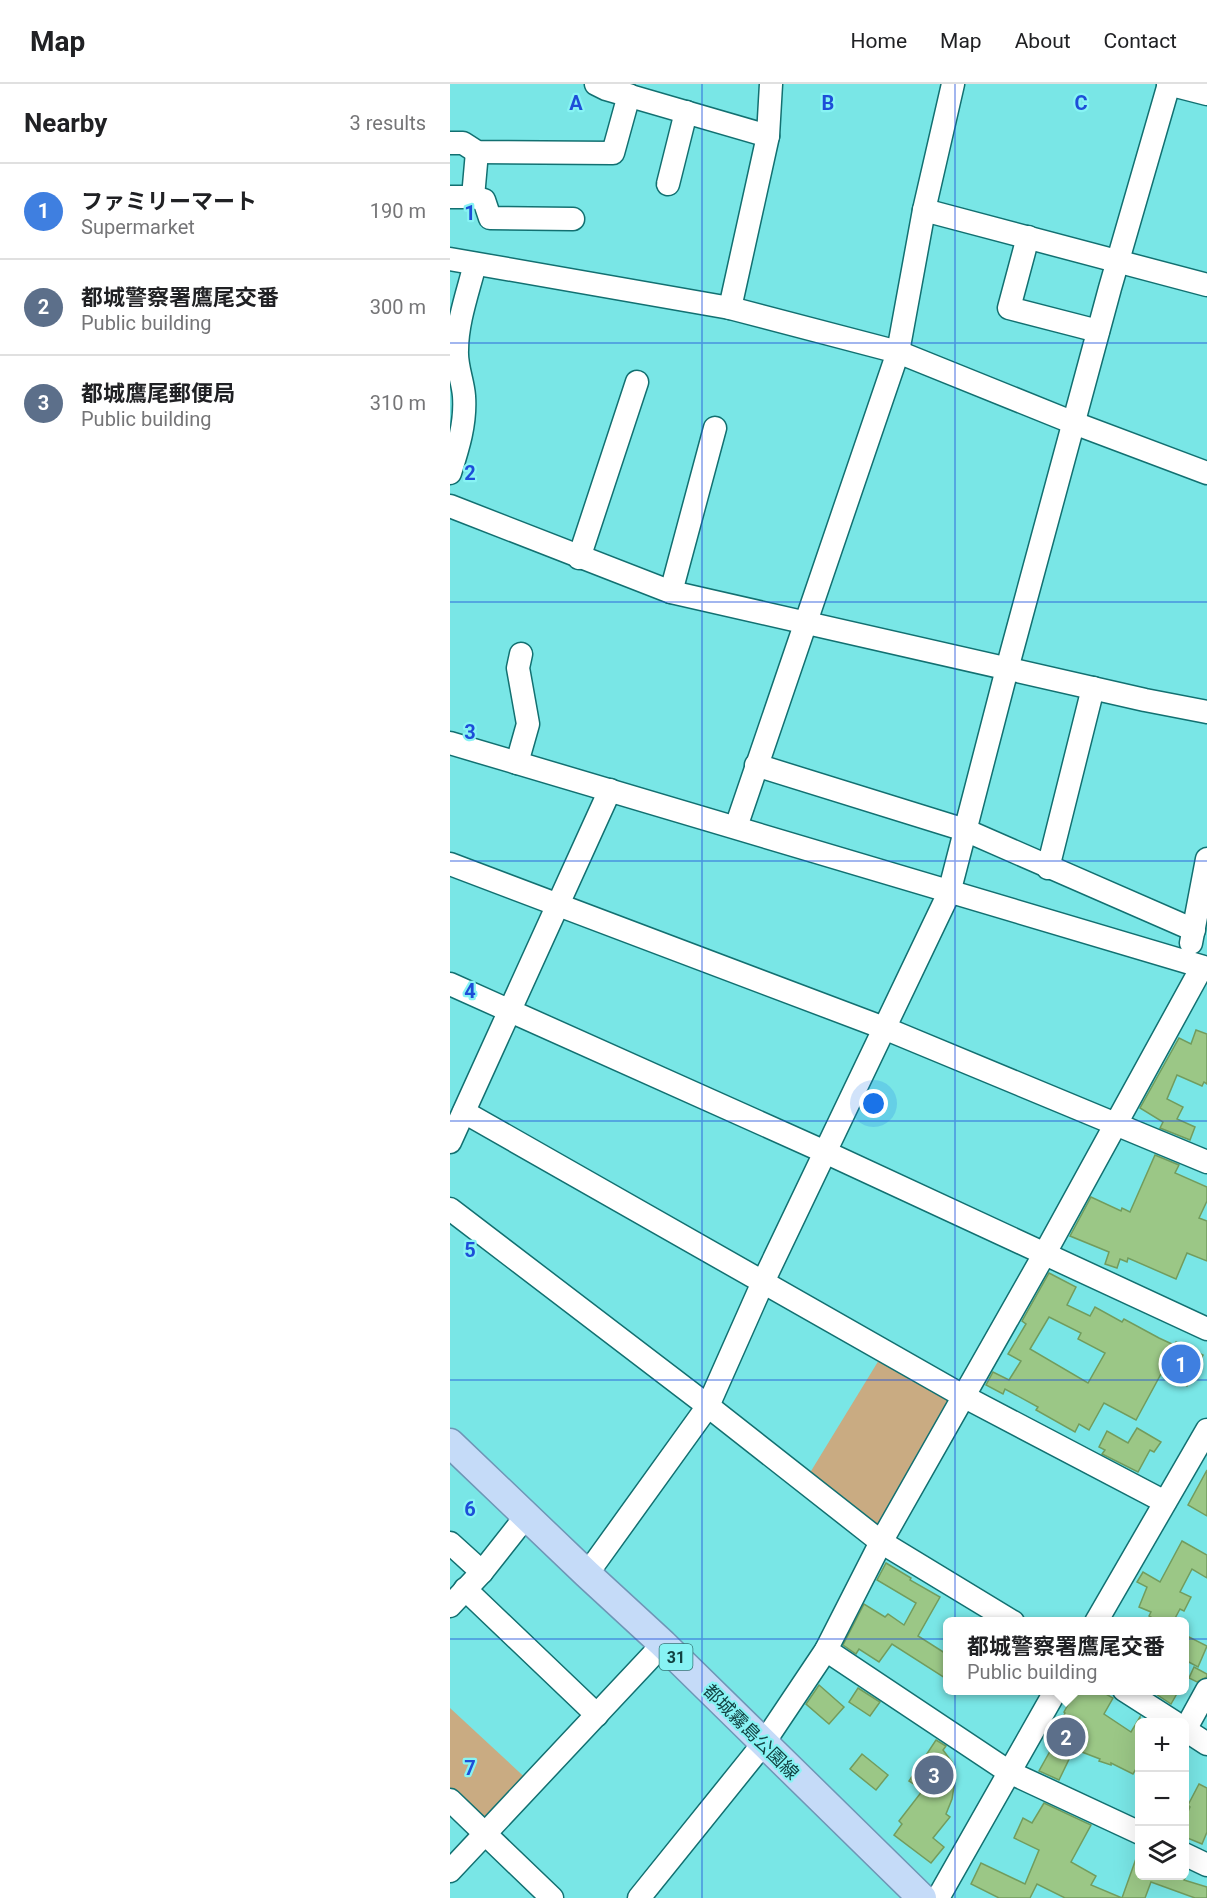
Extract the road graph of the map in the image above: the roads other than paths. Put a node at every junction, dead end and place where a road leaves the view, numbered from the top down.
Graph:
1 (596, 84) edge
2 (771, 84) edge
3 (953, 84) edge
4 (1169, 84) edge
5 (1207, 94) edge
6 (629, 95) junction
7 (686, 112) junction
8 (768, 136) junction
9 (450, 143) edge
10 (477, 152) junction
11 (668, 184) dead end
12 (450, 197) edge
13 (473, 197) junction
14 (924, 210) junction
15 (573, 219) dead end
16 (1028, 237) junction
17 (450, 259) edge
18 (1117, 260) junction
19 (475, 264) junction
20 (1207, 285) edge
21 (730, 308) junction
22 (1098, 332) junction
23 (898, 352) junction
24 (637, 382) dead end
25 (1074, 423) junction
26 (715, 428) dead end
27 (450, 473) edge
28 (1207, 473) edge
29 (450, 506) edge
30 (579, 558) junction
31 (671, 592) junction
32 (804, 623) junction
33 (521, 654) dead end
34 (1007, 669) junction
35 (1093, 688) junction
36 (1207, 712) edge
37 (450, 743) edge
38 (517, 763) junction
39 (756, 765) junction
40 (610, 790) junction
41 (736, 827) junction
42 (965, 830) junction
43 (1207, 859) edge
44 (450, 864) edge
45 (1048, 868) junction
46 (949, 893) junction
47 (557, 905) junction
48 (1194, 930) junction
49 (1198, 965) edge
50 (450, 984) edge
51 (510, 1012) junction
52 (884, 1028) junction
53 (464, 1112) junction
54 (1116, 1123) junction
55 (450, 1142) edge
56 (825, 1152) junction
57 (1207, 1162) edge
58 (450, 1209) edge
59 (1046, 1253) junction
60 (763, 1282) junction
61 (1207, 1329) edge
62 (965, 1397) junction
63 (708, 1406) junction
64 (1207, 1430) edge
65 (450, 1443) edge
66 (1165, 1502) junction
67 (527, 1515) junction
68 (881, 1542) junction
69 (450, 1543) edge
70 (482, 1572) junction
71 (587, 1574) junction
72 (458, 1597) edge
73 (1005, 1617) edge
74 (1099, 1617) edge
75 (663, 1644) junction
76 (826, 1650) junction
77 (1207, 1690) edge
78 (1053, 1695) edge
79 (1132, 1695) edge
80 (597, 1715) junction
81 (1168, 1718) edge
82 (1189, 1723) edge
83 (1189, 1733) edge
84 (763, 1744) junction
85 (1207, 1744) edge
86 (1009, 1772) junction
87 (450, 1800) edge
88 (1135, 1831) edge
89 (485, 1834) junction
90 (1189, 1856) edge
91 (1207, 1865) edge
92 (450, 1871) edge
93 (552, 1898) edge
94 (639, 1898) edge
95 (922, 1898) edge
96 (938, 1898) edge

1 - 6 street
2 - 8 street
3 - 14 street
4 - 5 street
4 - 18 street
6 - 7 street
6 - 10 street
7 - 8 street
7 - 11 street
8 - 21 street
9 - 10 street
10 - 13 street
12 - 13 street
13 - 15 street
14 - 16 street
14 - 23 street
16 - 18 street
16 - 22 street
17 - 19 street
18 - 20 street
18 - 22 street
19 - 21 street
19 - 27 street
21 - 23 street
22 - 25 street
23 - 25 street
23 - 32 street
24 - 30 street
25 - 28 street
25 - 34 street
26 - 31 street
29 - 30 street
30 - 31 street
31 - 32 street
32 - 34 street
32 - 39 street
33 - 38 street
34 - 35 street
34 - 42 street
35 - 36 street
35 - 45 street
37 - 38 street
38 - 40 street
39 - 41 street
39 - 42 street
40 - 41 street
40 - 47 street
41 - 46 street
42 - 45 street
42 - 46 street
43 - 48 street
44 - 47 street
45 - 48 street
46 - 49 street
46 - 52 street
47 - 51 street
47 - 52 street
48 - 49 street
49 - 54 street
50 - 51 street
51 - 53 street
51 - 56 street
52 - 54 street
52 - 56 street
53 - 55 street
53 - 60 street
54 - 57 street
54 - 59 street
56 - 59 street
56 - 60 street
58 - 63 street
59 - 61 street
59 - 62 street
60 - 62 street
60 - 63 street
62 - 66 street
62 - 68 street
63 - 68 street
63 - 71 street
64 - 66 street
65 - 67 main road, 都城霧島公園線 / 31
66 - 74 street
67 - 70 street
67 - 71 main road, 都城霧島公園線 / 31
68 - 73 street
68 - 76 street
69 - 70 street
70 - 72 street
71 - 75 main road, 都城霧島公園線 / 31
72 - 80 street
75 - 80 street
75 - 84 main road, 都城霧島公園線 / 31
76 - 84 street
76 - 86 street
77 - 82 street
78 - 86 street
79 - 81 street
80 - 89 street
83 - 85 street
84 - 94 street
84 - 95 main road, 都城霧島公園線 / 31
86 - 88 street
86 - 96 street
87 - 89 street
89 - 92 street
89 - 93 street
90 - 91 street

